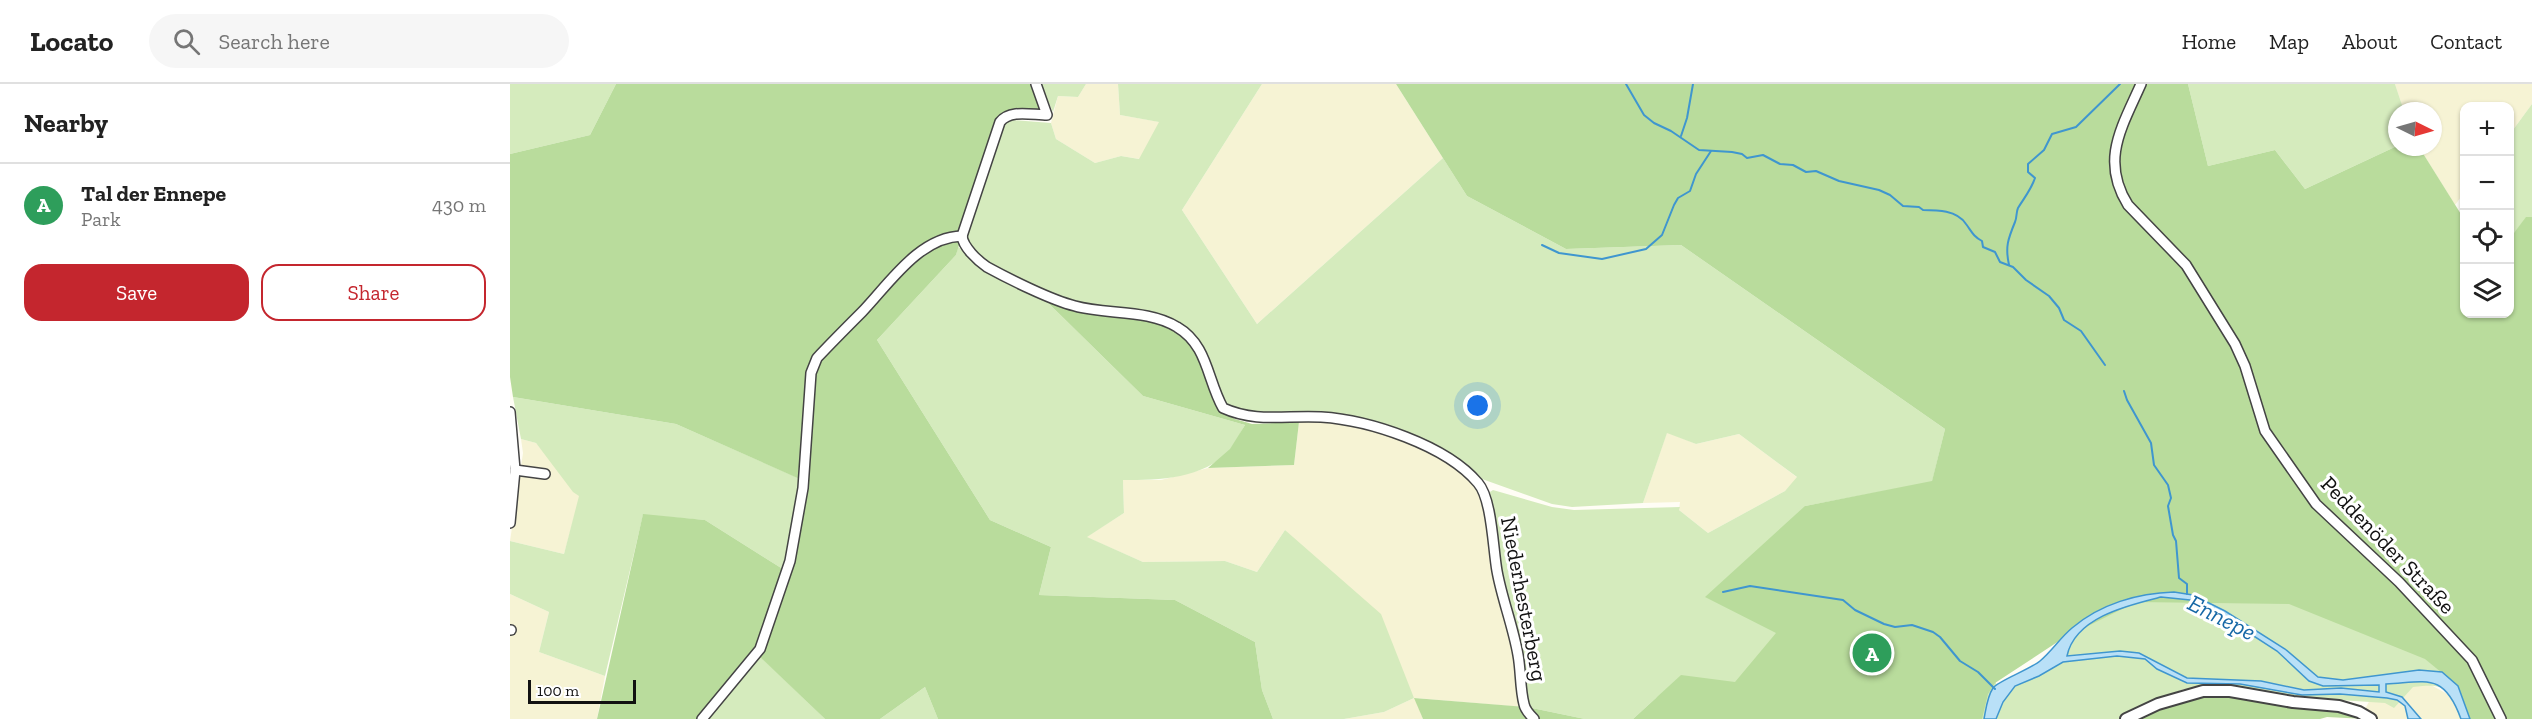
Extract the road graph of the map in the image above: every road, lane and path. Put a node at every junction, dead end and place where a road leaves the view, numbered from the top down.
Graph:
1 (1036, 84) edge
2 (2141, 84) edge
3 (962, 236) junction
4 (510, 412) edge
5 (515, 470) junction
6 (545, 474) dead end
7 (510, 523) edge
8 (702, 719) edge
9 (1534, 719) edge
10 (2126, 719) edge
11 (2371, 719) edge
12 (2501, 719) edge

1 - 3 street
2 - 12 street, Peddenöder Straße
3 - 8 street
3 - 9 street, Niederhesterberg
4 - 5 street
5 - 6 street
5 - 7 street
10 - 11 street

